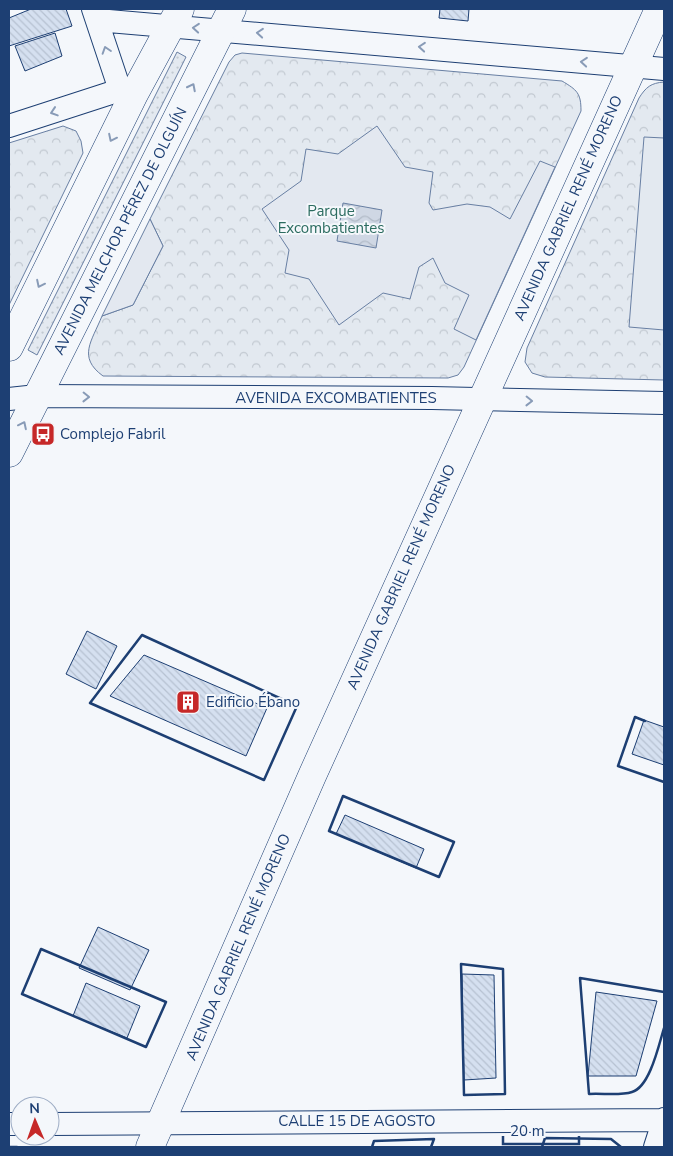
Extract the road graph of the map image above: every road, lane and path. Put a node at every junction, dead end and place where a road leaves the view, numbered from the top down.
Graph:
1 (659, 9) edge
2 (95, 14) edge
3 (175, 17) edge
4 (226, 19) edge
5 (633, 66) junction
6 (664, 69) edge
7 (127, 92) junction
8 (9, 126) edge
9 (9, 347) edge
10 (37, 396) junction
11 (9, 400) edge
12 (480, 400) junction
13 (664, 403) edge
14 (9, 453) edge
15 (664, 1120) edge
16 (162, 1122) junction
17 (60, 1124) edge
18 (150, 1147) edge
19 (654, 1147) edge

1 - 5 main road, AVENIDA GABRIEL RENÉ MORENO
2 - 3 street
7 -> 2 street
4 -> 3 street
3 - 7 main road
5 -> 4 street
10 -> 4 main road, AVENIDA MELCHOR PÉREZ DE OLGUÍN
5 - 6 street
5 - 12 main road, AVENIDA GABRIEL RENÉ MORENO
7 -> 8 street
7 -> 9 main road
10 - 11 street, AVENIDA EXCOMBATIENTES
10 -> 12 street, AVENIDA EXCOMBATIENTES
14 -> 10 main road, AVENIDA MELCHOR PÉREZ DE OLGUÍN
12 -> 13 street, AVENIDA EXCOMBATIENTES
12 - 16 main road, AVENIDA GABRIEL RENÉ MORENO
15 - 16 street, CALLE 15 DE AGOSTO
15 - 19 street
16 - 17 street, CALLE 15 DE AGOSTO
16 - 18 main road, AVENIDA GABRIEL RENÉ MORENO

